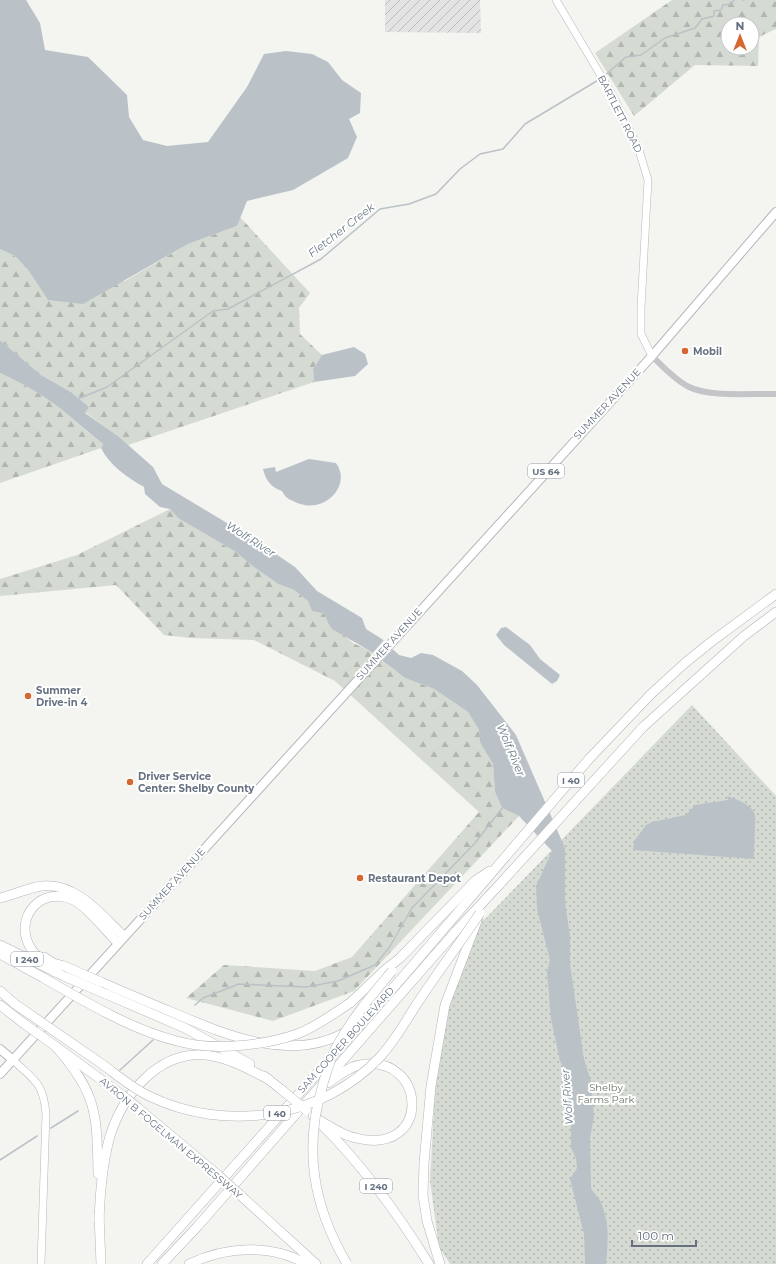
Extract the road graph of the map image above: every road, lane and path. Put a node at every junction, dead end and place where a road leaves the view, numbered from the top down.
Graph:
1 (556, 0) edge
2 (776, 212) edge
3 (652, 356) junction
4 (776, 394) edge
5 (776, 594) edge
6 (776, 612) edge
7 (495, 868) junction
8 (499, 885) junction
9 (0, 898) edge
10 (480, 914) junction
11 (124, 936) junction
12 (118, 943) junction
13 (28, 944) junction
14 (0, 945) edge
15 (0, 954) edge
16 (399, 959) junction
17 (55, 972) junction
18 (0, 991) edge
19 (0, 1005) edge
20 (364, 1021) junction
21 (56, 1047) junction
22 (0, 1049) edge
23 (13, 1060) junction
24 (0, 1074) edge
25 (268, 1079) junction
26 (310, 1097) junction
27 (311, 1114) junction
28 (99, 1221) junction
29 (41, 1264) edge
30 (100, 1264) edge
31 (147, 1264) edge
32 (162, 1264) edge
33 (189, 1264) edge
34 (306, 1264) edge
35 (316, 1264) edge
36 (347, 1264) edge
37 (429, 1264) edge
38 (440, 1264) edge

1 - 3 main road, BARTLETT ROAD
2 - 3 main road, SUMMER AVENUE / US 64
3 - 4 street
3 - 11 main road, SUMMER AVENUE / US 64
5 - 7 highway, I 40
6 - 8 highway, I 40
7 - 16 highway, I 40
7 - 20 highway, SAM COOPER BOULEVARD
8 - 10 highway, I 40
8 - 26 highway, SAM COOPER BOULEVARD
9 - 11 highway
10 - 18 highway, I 40, bridge
10 - 38 highway, I 40
11 - 12 main road, SUMMER AVENUE / US 64
12 - 13 highway
12 - 23 main road, SUMMER AVENUE / US 64
13 - 17 highway
13 - 20 highway, bridge
14 - 17 highway, I 240
15 - 16 highway, I 40, bridge
16 - 36 highway, bridge
17 - 25 highway, I 240, bridge
19 - 21 highway, AVRON B FOGELMAN EXPRESSWAY, bridge
20 - 31 highway, SAM COOPER BOULEVARD
21 - 28 highway
21 - 35 highway, AVRON B FOGELMAN EXPRESSWAY, bridge
22 - 23 main road
23 - 24 main road, SUMMER AVENUE / US 64
23 - 29 main road
25 - 27 highway, I 240, bridge
25 - 28 highway
26 - 27 highway
26 - 32 highway, SAM COOPER BOULEVARD
27 - 37 highway, I 240
28 - 30 highway
33 - 34 highway

